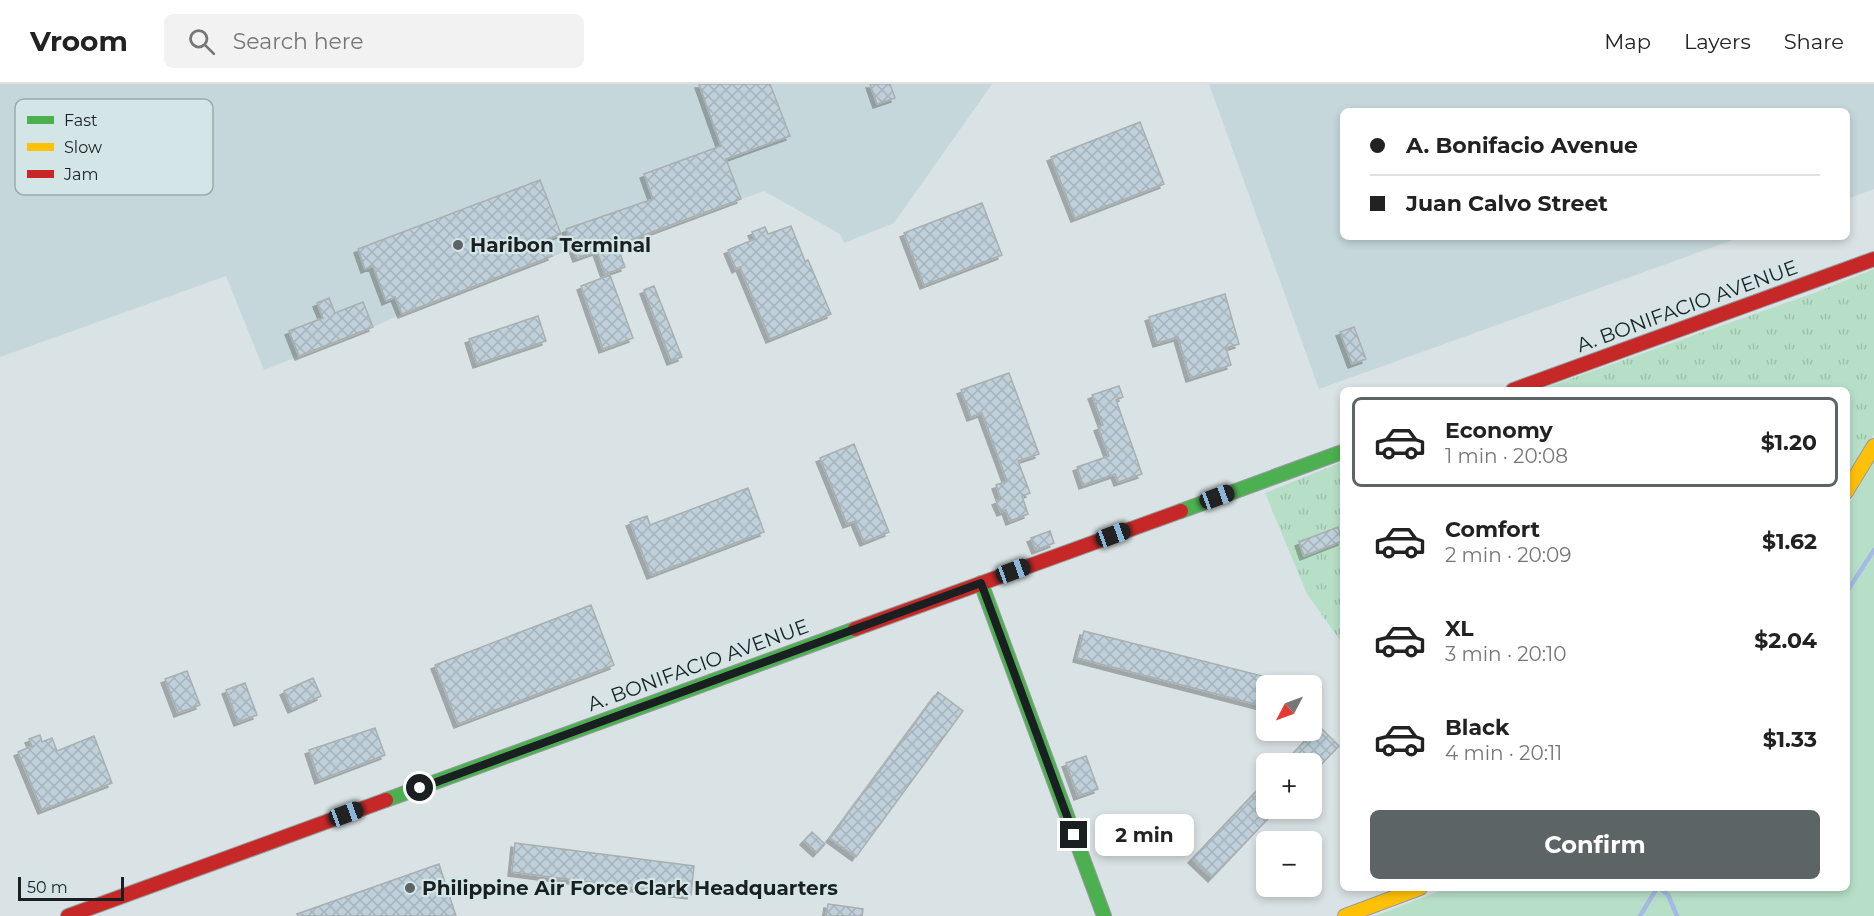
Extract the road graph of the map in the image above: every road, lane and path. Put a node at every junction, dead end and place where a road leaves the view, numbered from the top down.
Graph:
1 (1874, 259) edge
2 (1521, 387) edge
3 (1874, 446) edge
4 (1340, 453) edge
5 (1850, 485) edge
6 (981, 583) junction
7 (1412, 891) edge
8 (68, 916) edge
9 (1104, 916) edge
10 (1345, 916) edge

1 - 2 street, A. BONIFACIO AVENUE
3 - 5 street
4 - 6 street, A. BONIFACIO AVENUE
6 - 8 street, A. BONIFACIO AVENUE
6 - 9 street
7 - 10 street

